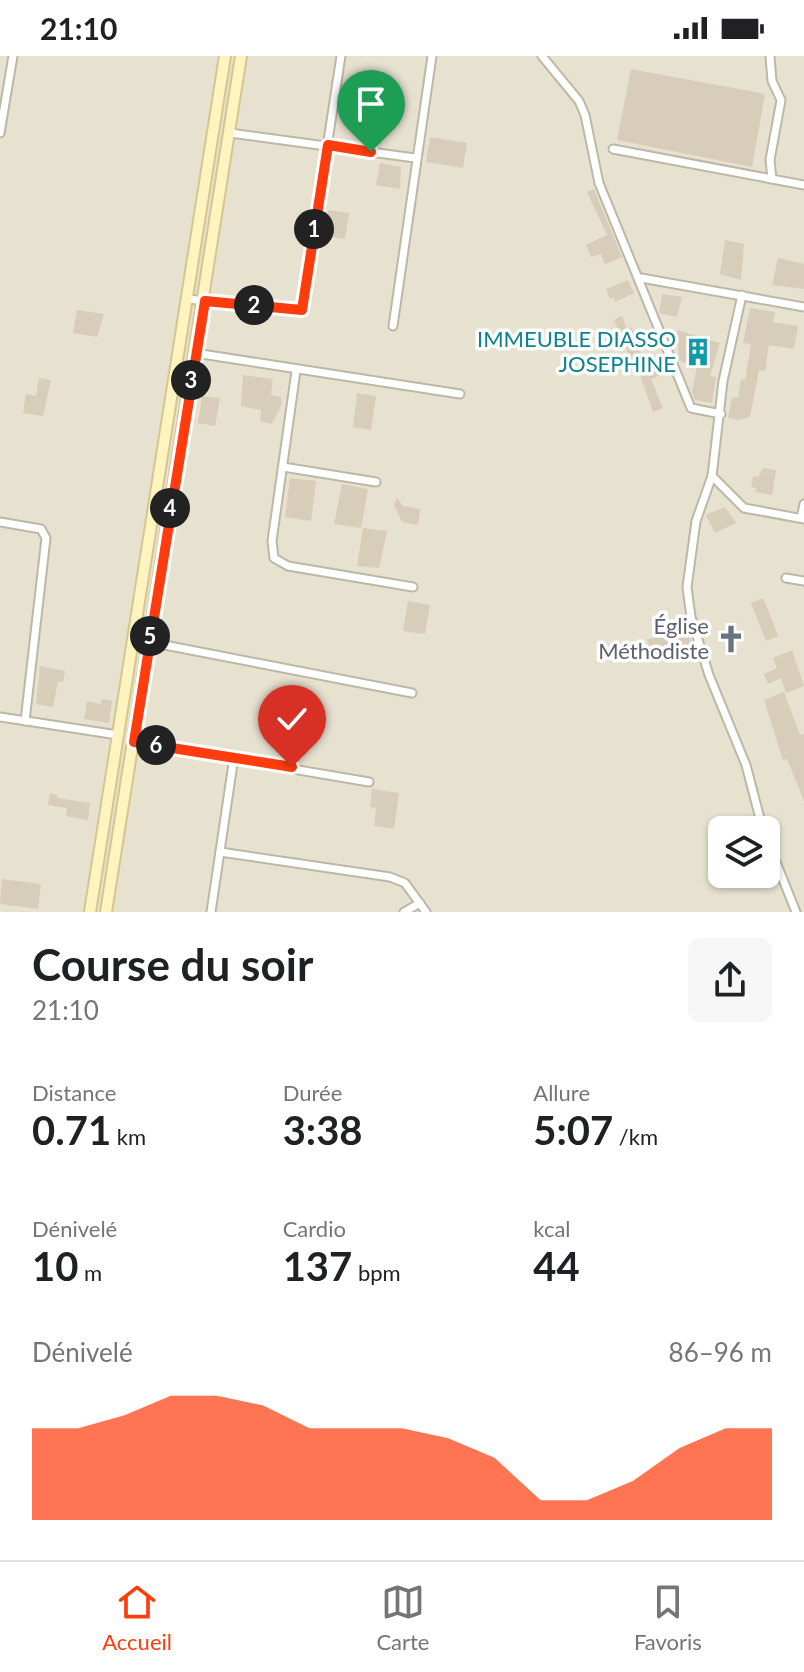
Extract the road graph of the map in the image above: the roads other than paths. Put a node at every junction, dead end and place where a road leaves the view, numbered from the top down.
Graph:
1 (13, 56) edge
2 (225, 56) edge
3 (241, 56) edge
4 (341, 56) edge
5 (432, 56) edge
6 (542, 56) edge
7 (770, 56) edge
8 (0, 133) edge
9 (230, 133) junction
10 (328, 145) junction
11 (613, 149) dead end
12 (415, 158) junction
13 (772, 179) junction
14 (804, 185) edge
15 (641, 278) junction
16 (742, 295) junction
17 (187, 299) junction
18 (205, 301) junction
19 (804, 307) edge
20 (393, 326) dead end
21 (195, 353) junction
22 (296, 371) junction
23 (460, 394) dead end
24 (721, 414) junction
25 (283, 467) junction
26 (712, 476) junction
27 (376, 482) dead end
28 (804, 504) edge
29 (803, 518) edge
30 (0, 522) edge
31 (786, 578) dead end
32 (804, 581) edge
33 (413, 587) dead end
34 (149, 642) junction
35 (412, 693) dead end
36 (0, 717) edge
37 (25, 721) junction
38 (118, 735) junction
39 (134, 742) junction
40 (234, 757) junction
41 (369, 782) dead end
42 (759, 816) edge
43 (220, 852) junction
44 (780, 872) edge
45 (420, 903) junction
46 (90, 912) edge
47 (106, 912) edge
48 (211, 912) edge
49 (404, 912) edge
50 (426, 912) edge
51 (796, 912) edge

1 - 8 street
2 - 17 main road
3 - 9 main road
4 - 10 street
5 - 12 street
6 - 15 street
7 - 13 street
9 - 10 street
9 - 18 main road
10 - 12 street
10 - 18 street
11 - 13 street
12 - 20 street
13 - 14 street
15 - 16 street
15 - 24 street
16 - 19 street
16 - 24 street
17 - 18 street
17 - 38 main road
18 - 21 main road
21 - 22 street
21 - 34 main road
22 - 23 street
22 - 25 street
24 - 26 street
25 - 27 street
25 - 33 street
26 - 29 street
26 - 42 street
28 - 29 street
30 - 37 street
31 - 32 street
34 - 35 street
34 - 39 main road
36 - 37 street
37 - 38 street
38 - 46 main road
39 - 40 street
39 - 47 main road
40 - 41 street
40 - 43 street
43 - 45 street
43 - 48 street
44 - 51 street
45 - 49 street
45 - 50 street

